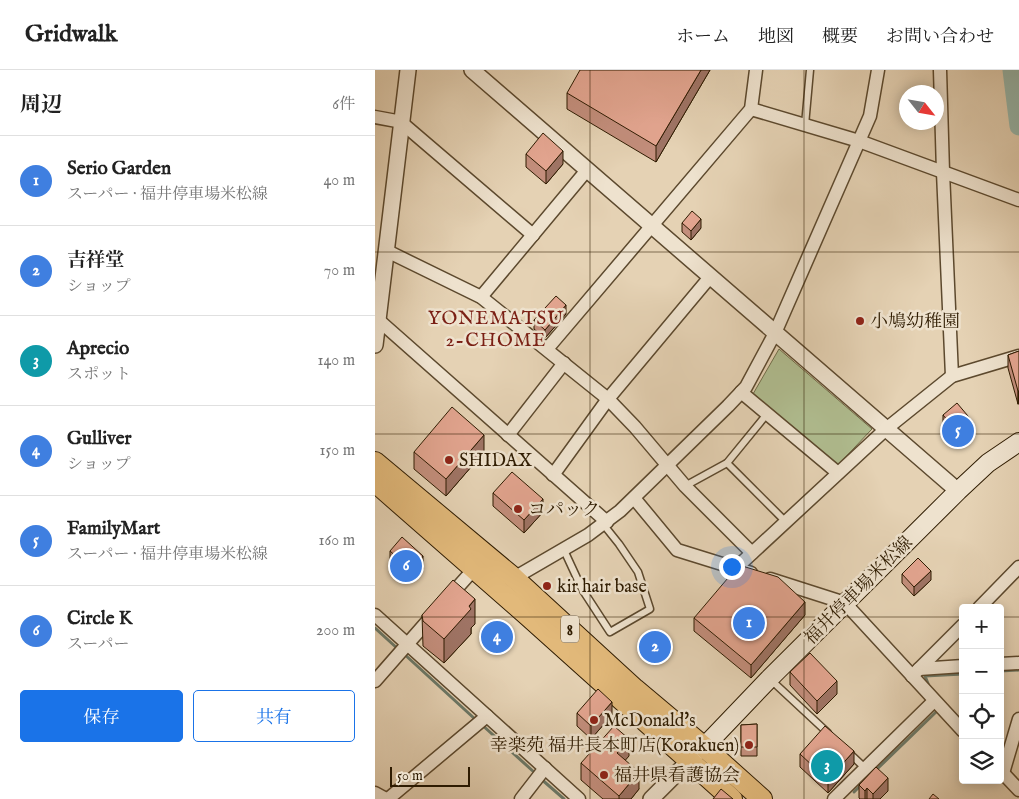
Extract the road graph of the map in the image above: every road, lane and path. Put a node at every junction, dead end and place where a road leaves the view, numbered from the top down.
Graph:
1 (408, 70) edge
2 (472, 70) edge
3 (756, 70) edge
4 (811, 70) edge
5 (878, 70) edge
6 (940, 70) edge
7 (751, 108) junction
8 (375, 117) edge
9 (402, 122) junction
10 (805, 125) junction
11 (859, 141) junction
12 (587, 170) junction
13 (943, 172) junction
14 (1019, 200) edge
15 (652, 226) junction
16 (533, 235) junction
17 (387, 251) junction
18 (710, 277) junction
19 (481, 297) junction
20 (377, 319) edge
21 (775, 333) junction
22 (375, 345) edge
23 (547, 349) junction
24 (1019, 356) edge
25 (564, 363) junction
26 (952, 376) junction
27 (741, 392) junction
28 (608, 399) junction
29 (767, 414) junction
30 (885, 429) junction
31 (508, 435) junction
32 (1019, 442) edge
33 (375, 462) edge
34 (727, 463) junction
35 (667, 465) junction
36 (838, 473) junction
37 (553, 475) junction
38 (375, 482) edge
39 (685, 486) junction
40 (958, 491) junction
41 (634, 498) junction
42 (786, 522) junction
43 (605, 523) junction
44 (563, 548) junction
45 (752, 553) junction
46 (736, 568) junction
47 (1019, 568) edge
48 (474, 569) junction
49 (514, 578) junction
50 (845, 603) junction
51 (983, 604) edge
52 (375, 615) edge
53 (959, 629) edge
54 (407, 644) junction
55 (1019, 663) edge
56 (1004, 664) edge
57 (959, 667) edge
58 (915, 673) junction
59 (769, 679) junction
60 (375, 681) edge
61 (935, 700) junction
62 (487, 716) junction
63 (1019, 719) edge
64 (959, 726) edge
65 (831, 736) edge
66 (704, 746) junction
67 (845, 749) edge
68 (688, 761) junction
69 (1004, 763) edge
70 (545, 768) junction
71 (865, 768) junction
72 (1004, 775) edge
73 (1019, 790) edge
74 (375, 793) edge
75 (842, 796) edge
76 (393, 797) edge
77 (521, 799) edge
78 (579, 799) edge
79 (651, 799) edge
80 (731, 799) edge
81 (762, 799) edge

1 - 9 street
2 - 12 street
3 - 7 street
4 - 10 lane
5 - 11 street
6 - 13 street
7 - 10 street
7 - 15 street
8 - 9 street
9 - 16 street
9 - 17 street
10 - 11 street
11 - 13 street
11 - 21 street
12 - 15 street
12 - 16 street
13 - 14 street
13 - 26 street
15 - 18 street
15 - 23 street
16 - 19 street
17 - 19 street
17 - 20 street
18 - 21 street
18 - 28 street
19 - 23 street
20 - 22 street
20 - 31 street
21 - 27 street
21 - 30 street
23 - 25 street
24 - 26 street
25 - 28 street
25 - 31 street
26 - 30 street
27 - 29 street
27 - 35 street
28 - 35 street
28 - 37 street
29 - 34 lane
29 - 36 street
30 - 36 street
30 - 40 street
31 - 37 street
32 - 40 main road, 福井停車場米松線
33 - 49 highway, 8
34 - 39 lane
34 - 42 lane
35 - 39 street
35 - 41 street
36 - 42 street
37 - 43 street
38 - 48 highway, 8
39 - 45 street
40 - 50 main road, 福井停車場米松線
41 - 43 street
41 - 46 street
42 - 45 street
43 - 44 street
43 - 44 lane
44 - 49 street
45 - 46 street
46 - 50 street
47 - 51 street
48 - 54 street
48 - 68 highway, 8
49 - 66 highway, 8
50 - 58 street
50 - 59 main road, 福井停車場米松線
52 - 54 street
53 - 58 street
54 - 60 street
54 - 62 street
55 - 56 street
57 - 58 street
58 - 61 street
59 - 65 lane
59 - 66 main road, 福井停車場米松線
61 - 64 street
61 - 71 street
62 - 70 street
62 - 76 street
63 - 69 street
66 - 68 street
66 - 81 highway, 8
67 - 71 lane
68 - 79 street
68 - 80 highway, 8
70 - 77 street
70 - 78 street
71 - 75 street
72 - 73 street
74 - 76 street

